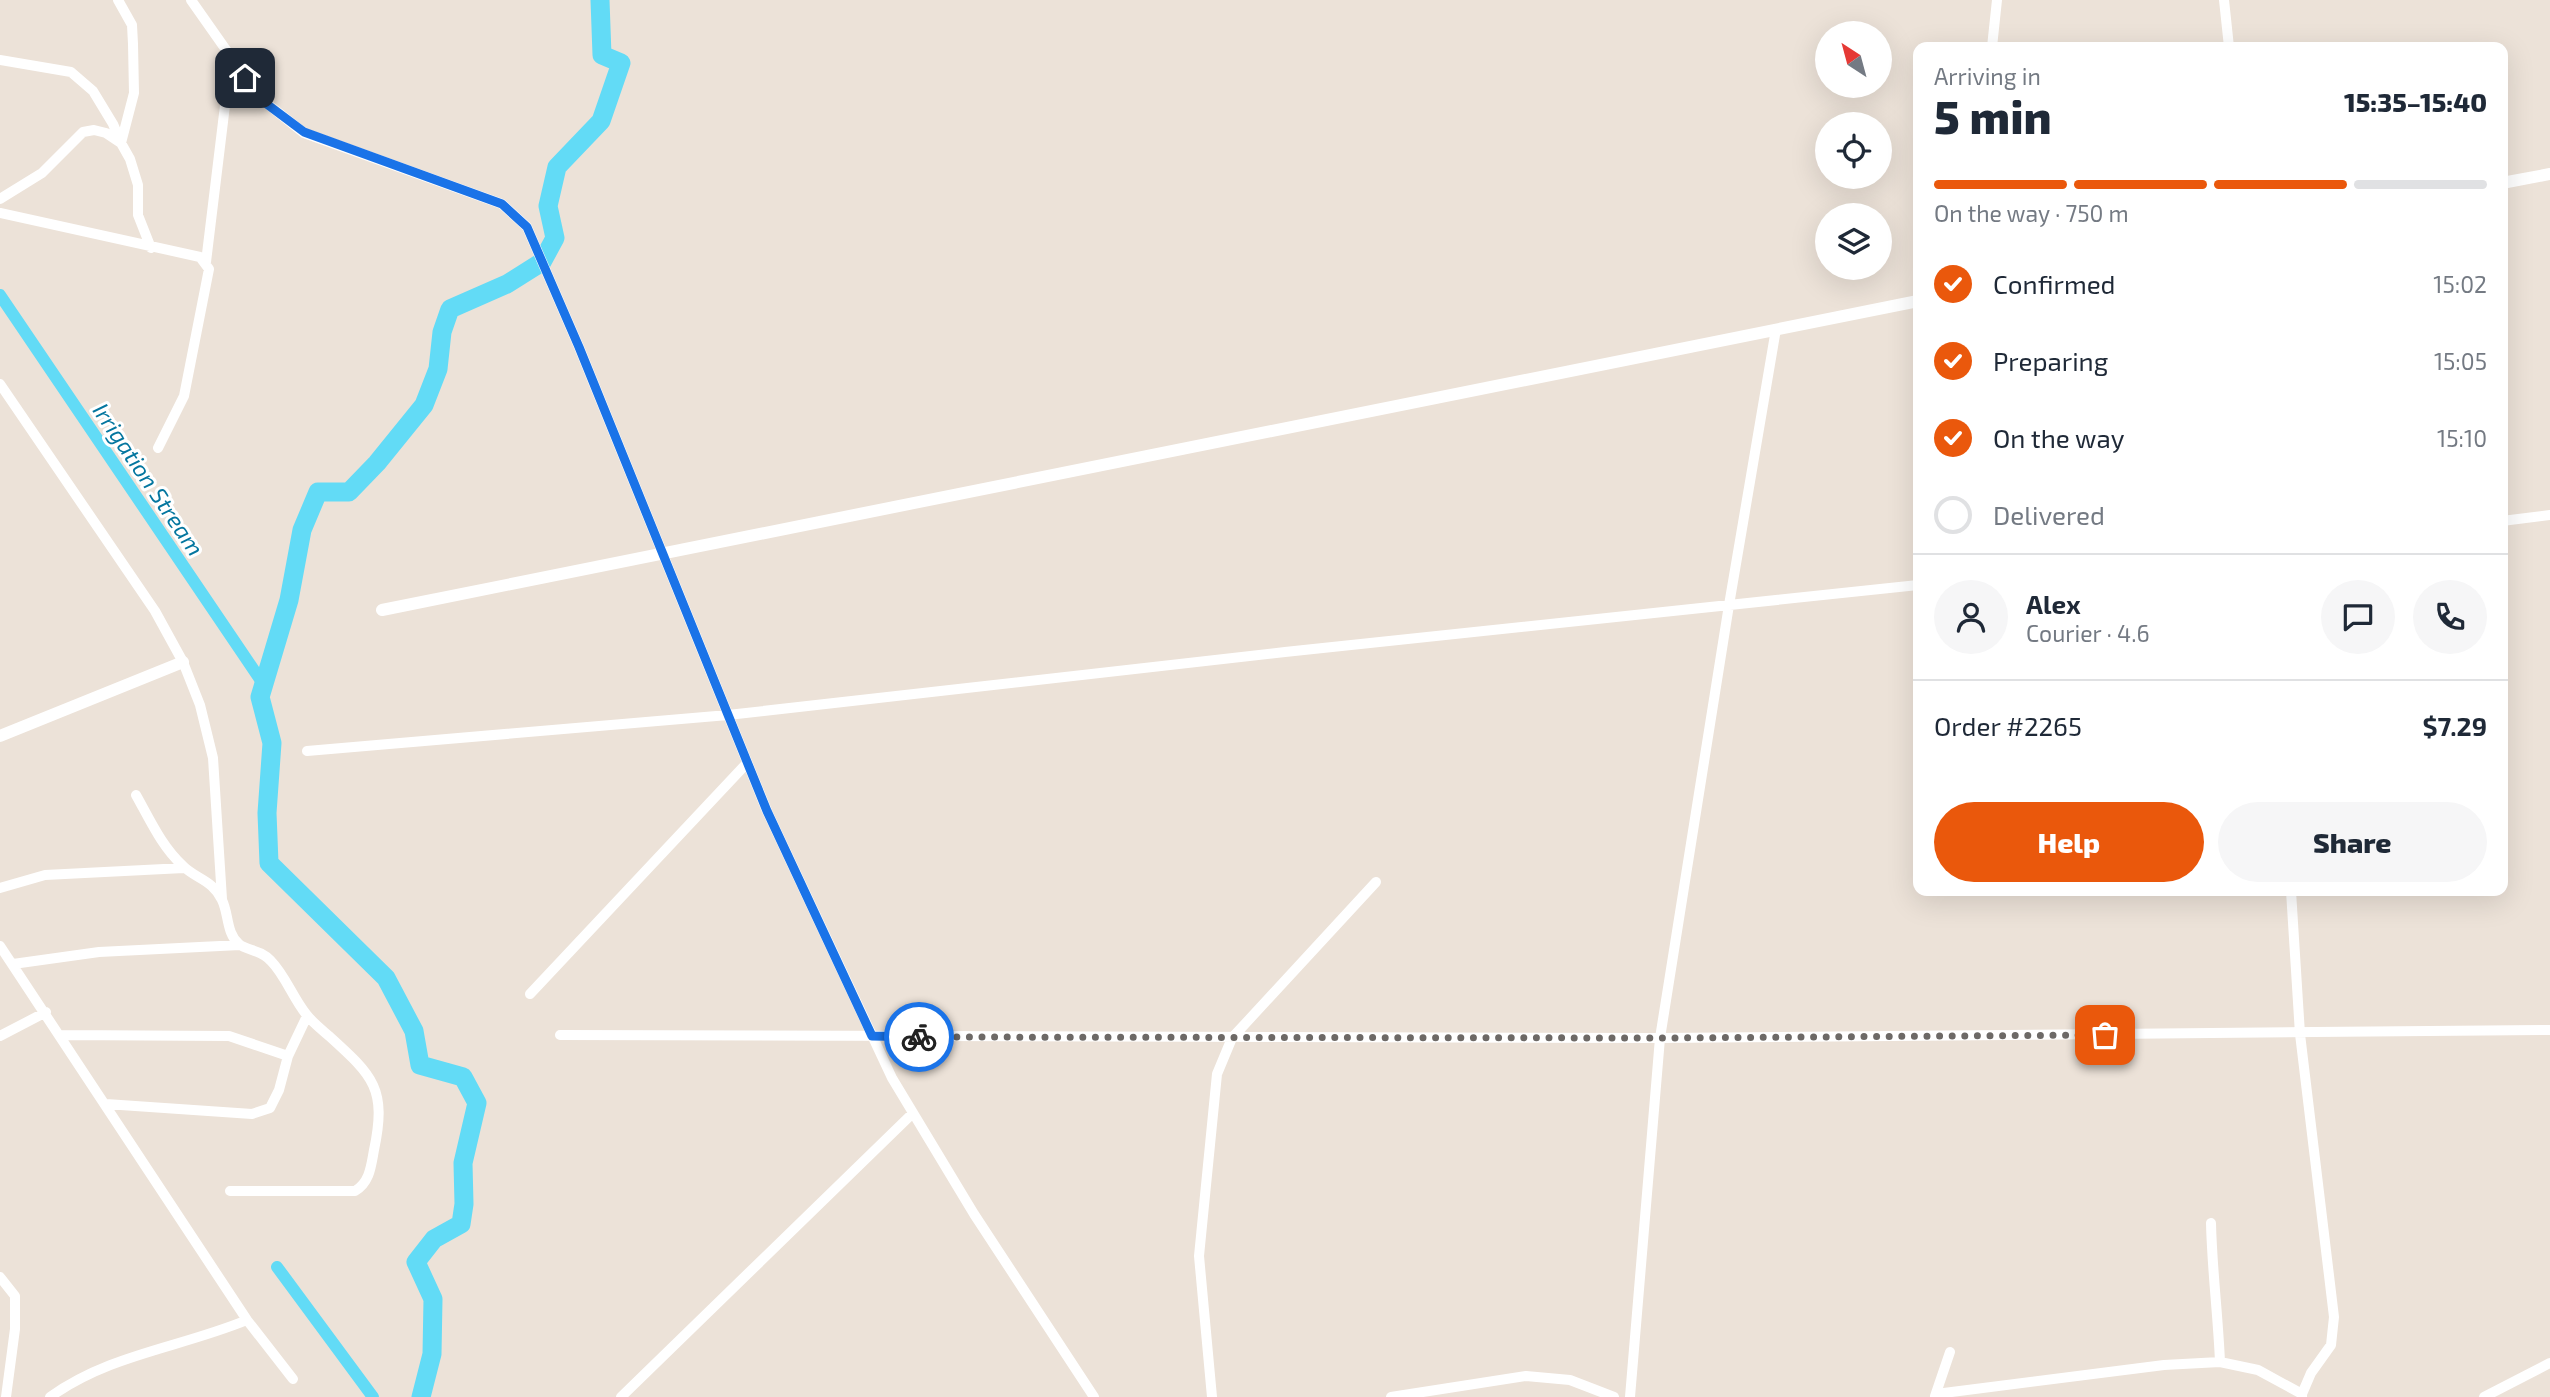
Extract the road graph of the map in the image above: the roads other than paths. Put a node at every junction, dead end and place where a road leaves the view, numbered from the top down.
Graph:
1 (118, 0) edge
2 (191, 0) edge
3 (1997, 0) edge
4 (2224, 0) edge
5 (1993, 42) edge
6 (2228, 42) edge
7 (231, 57) junction
8 (0, 60) edge
9 (121, 143) junction
10 (2550, 174) edge
11 (2508, 182) edge
12 (0, 199) edge
13 (0, 213) edge
14 (151, 248) junction
15 (206, 262) junction
16 (1913, 302) edge
17 (1776, 329) junction
18 (0, 384) edge
19 (158, 448) dead end
20 (2550, 515) edge
21 (2508, 520) edge
22 (662, 554) junction
23 (1913, 587) edge
24 (1729, 605) junction
25 (382, 610) dead end
26 (183, 663) junction
27 (728, 715) junction
28 (0, 736) edge
29 (307, 751) dead end
30 (747, 763) junction
31 (136, 795) dead end
32 (184, 868) junction
33 (1376, 882) dead end
34 (0, 888) edge
35 (2291, 896) edge
36 (222, 900) junction
37 (240, 945) junction
38 (1, 948) edge
39 (13, 964) junction
40 (530, 994) dead end
41 (46, 1012) junction
42 (307, 1016) junction
43 (2550, 1030) edge
44 (2300, 1034) junction
45 (60, 1035) junction
46 (560, 1035) dead end
47 (0, 1036) edge
48 (872, 1036) junction
49 (1232, 1038) junction
50 (1660, 1038) junction
51 (288, 1056) junction
52 (106, 1104) junction
53 (913, 1113) junction
54 (230, 1191) dead end
55 (2211, 1223) dead end
56 (0, 1277) edge
57 (247, 1320) junction
58 (1950, 1352) dead end
59 (2220, 1362) junction
60 (2550, 1363) edge
61 (293, 1379) dead end
62 (1935, 1395) edge
63 (2302, 1395) edge
64 (6, 1397) edge
65 (50, 1397) edge
66 (621, 1397) edge
67 (1094, 1397) edge
68 (1212, 1397) edge
69 (1391, 1397) edge
70 (1615, 1397) edge
71 (1630, 1397) edge
72 (2484, 1397) edge

1 - 9 street
2 - 7 street
3 - 5 street
4 - 6 street
7 - 15 street
7 - 22 street
8 - 9 street
9 - 12 street
9 - 14 street
10 - 11 street
13 - 14 street
14 - 15 street
15 - 19 street
16 - 17 street
17 - 22 street
17 - 24 street
18 - 26 street
20 - 21 street
22 - 25 street
22 - 27 street
23 - 24 street
24 - 27 street
24 - 50 street
26 - 28 street
26 - 36 street
27 - 29 street
27 - 30 street
30 - 40 street
30 - 48 street
31 - 32 street
32 - 34 street
32 - 36 street
33 - 49 street
35 - 44 street
36 - 37 street
37 - 39 street
37 - 42 street
38 - 39 street
39 - 41 street
41 - 45 street
41 - 47 street
42 - 51 street
42 - 54 street
43 - 44 street
44 - 50 street
44 - 63 street
45 - 51 street
45 - 52 street
46 - 48 street
48 - 49 street
48 - 53 street
49 - 50 street
49 - 68 street
50 - 71 street
51 - 52 street
52 - 57 street
53 - 66 street
53 - 67 street
55 - 59 street
56 - 64 street
57 - 61 street
57 - 65 street
58 - 62 street
59 - 62 street
59 - 63 street
60 - 72 street
69 - 70 street

